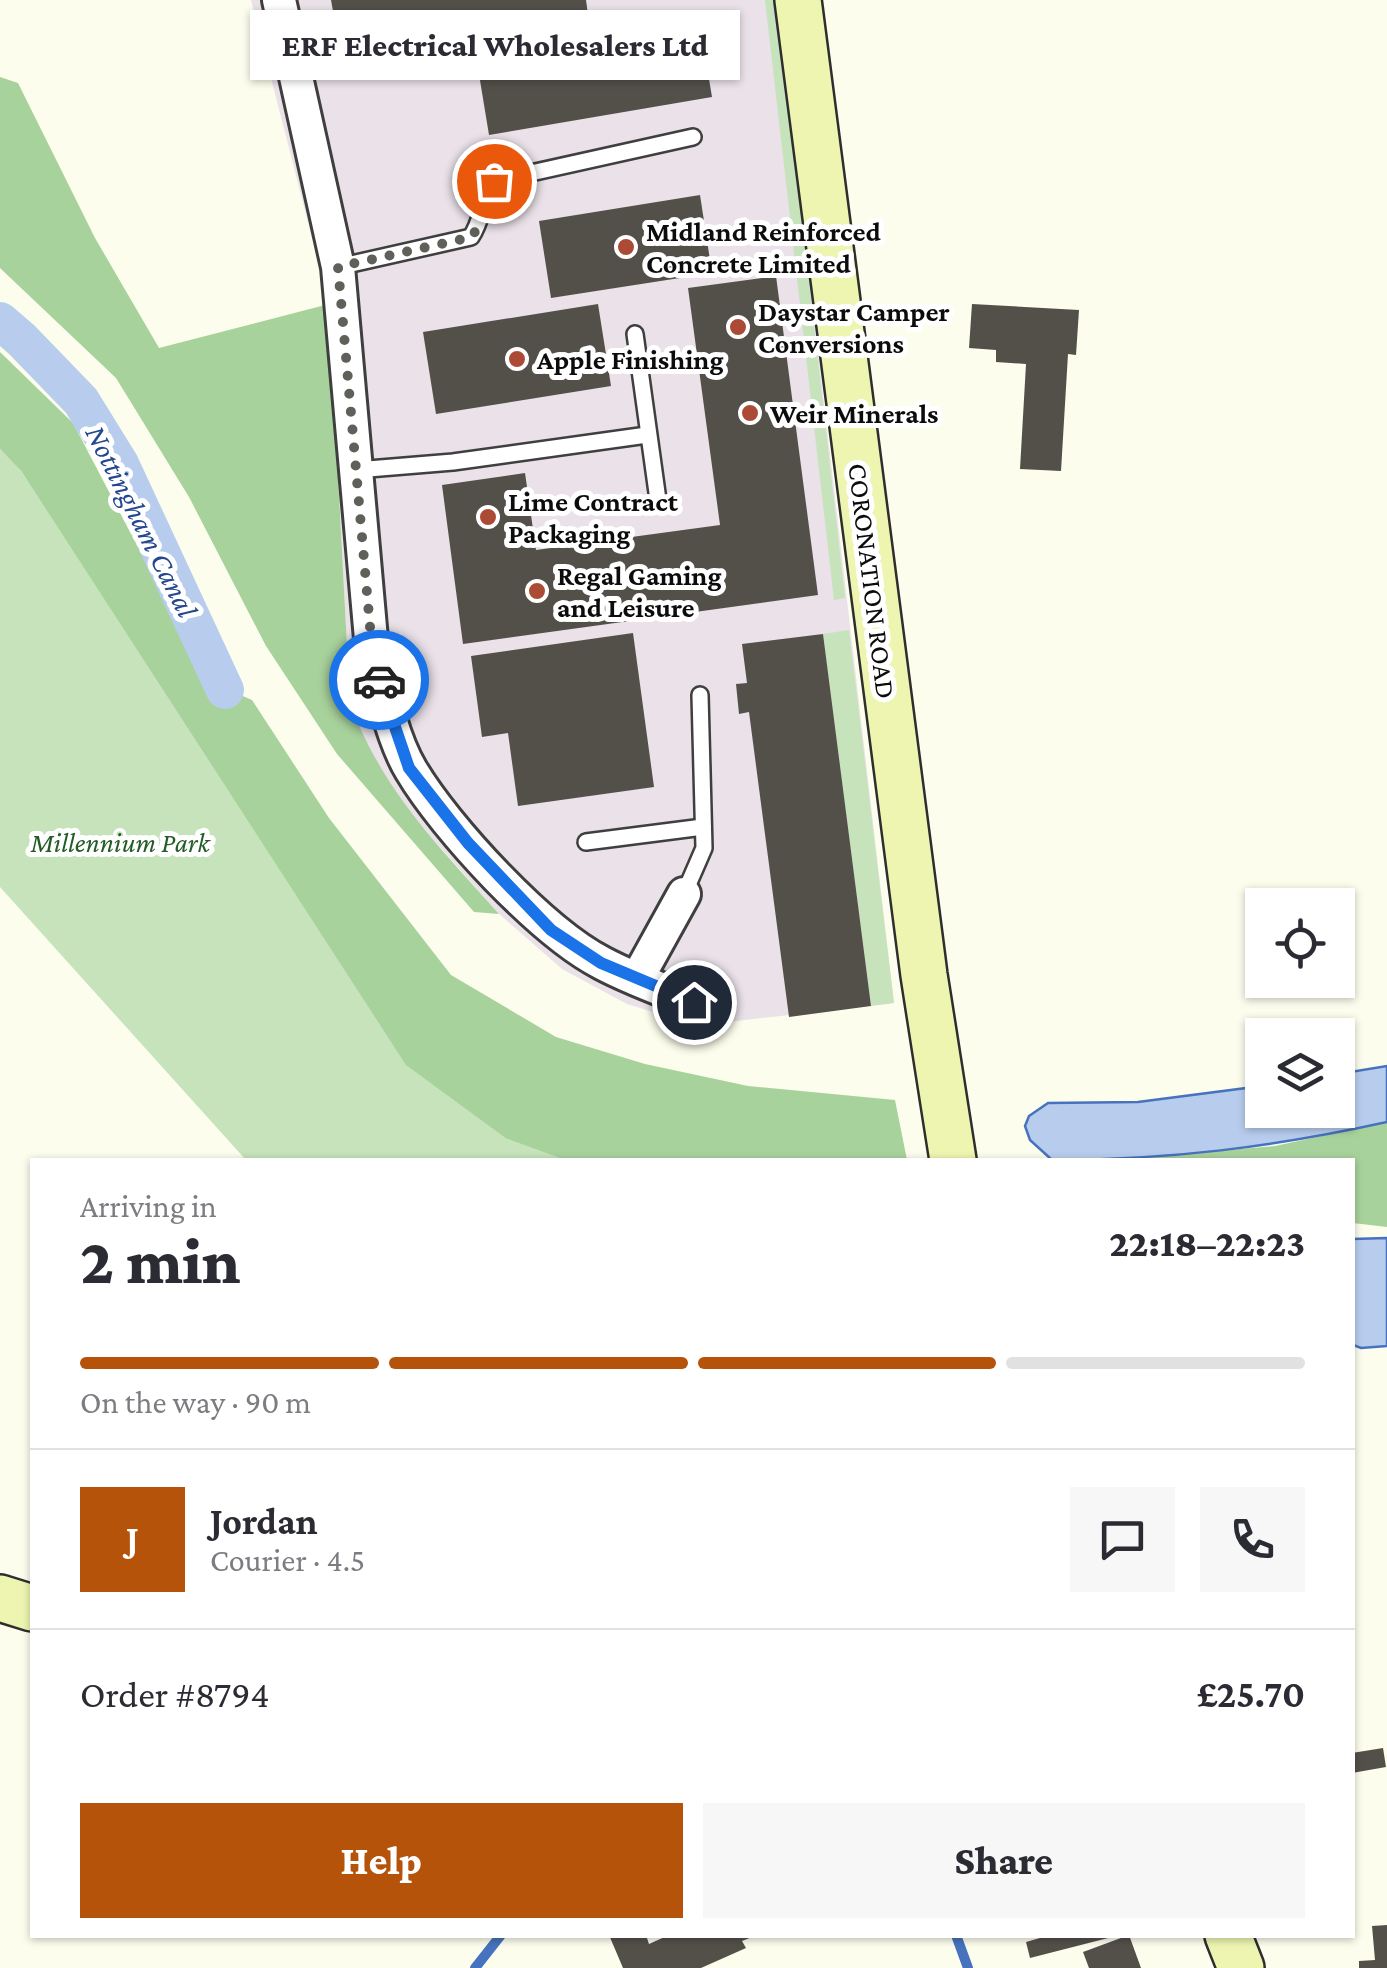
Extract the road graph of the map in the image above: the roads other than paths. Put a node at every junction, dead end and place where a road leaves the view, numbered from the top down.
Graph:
1 (280, 0) edge
2 (798, 0) edge
3 (693, 137) dead end
4 (338, 267) junction
5 (636, 334) dead end
6 (647, 435) junction
7 (356, 470) junction
8 (658, 500) dead end
9 (700, 695) dead end
10 (703, 827) junction
11 (586, 842) dead end
12 (684, 894) joint
13 (637, 979) junction
14 (694, 1002) dead end
15 (954, 1158) edge
16 (0, 1598) edge
17 (30, 1607) edge
18 (1229, 1938) edge
19 (1241, 1968) edge

1 - 4 street
2 - 15 street, CORONATION ROAD
3 - 4 lane
4 - 7 street
5 - 6 lane
6 - 7 lane
6 - 8 lane
7 - 13 street
9 - 10 lane
10 - 11 lane
10 - 12 lane
12 - 13 street
13 - 14 street
16 - 17 street
18 - 19 street

